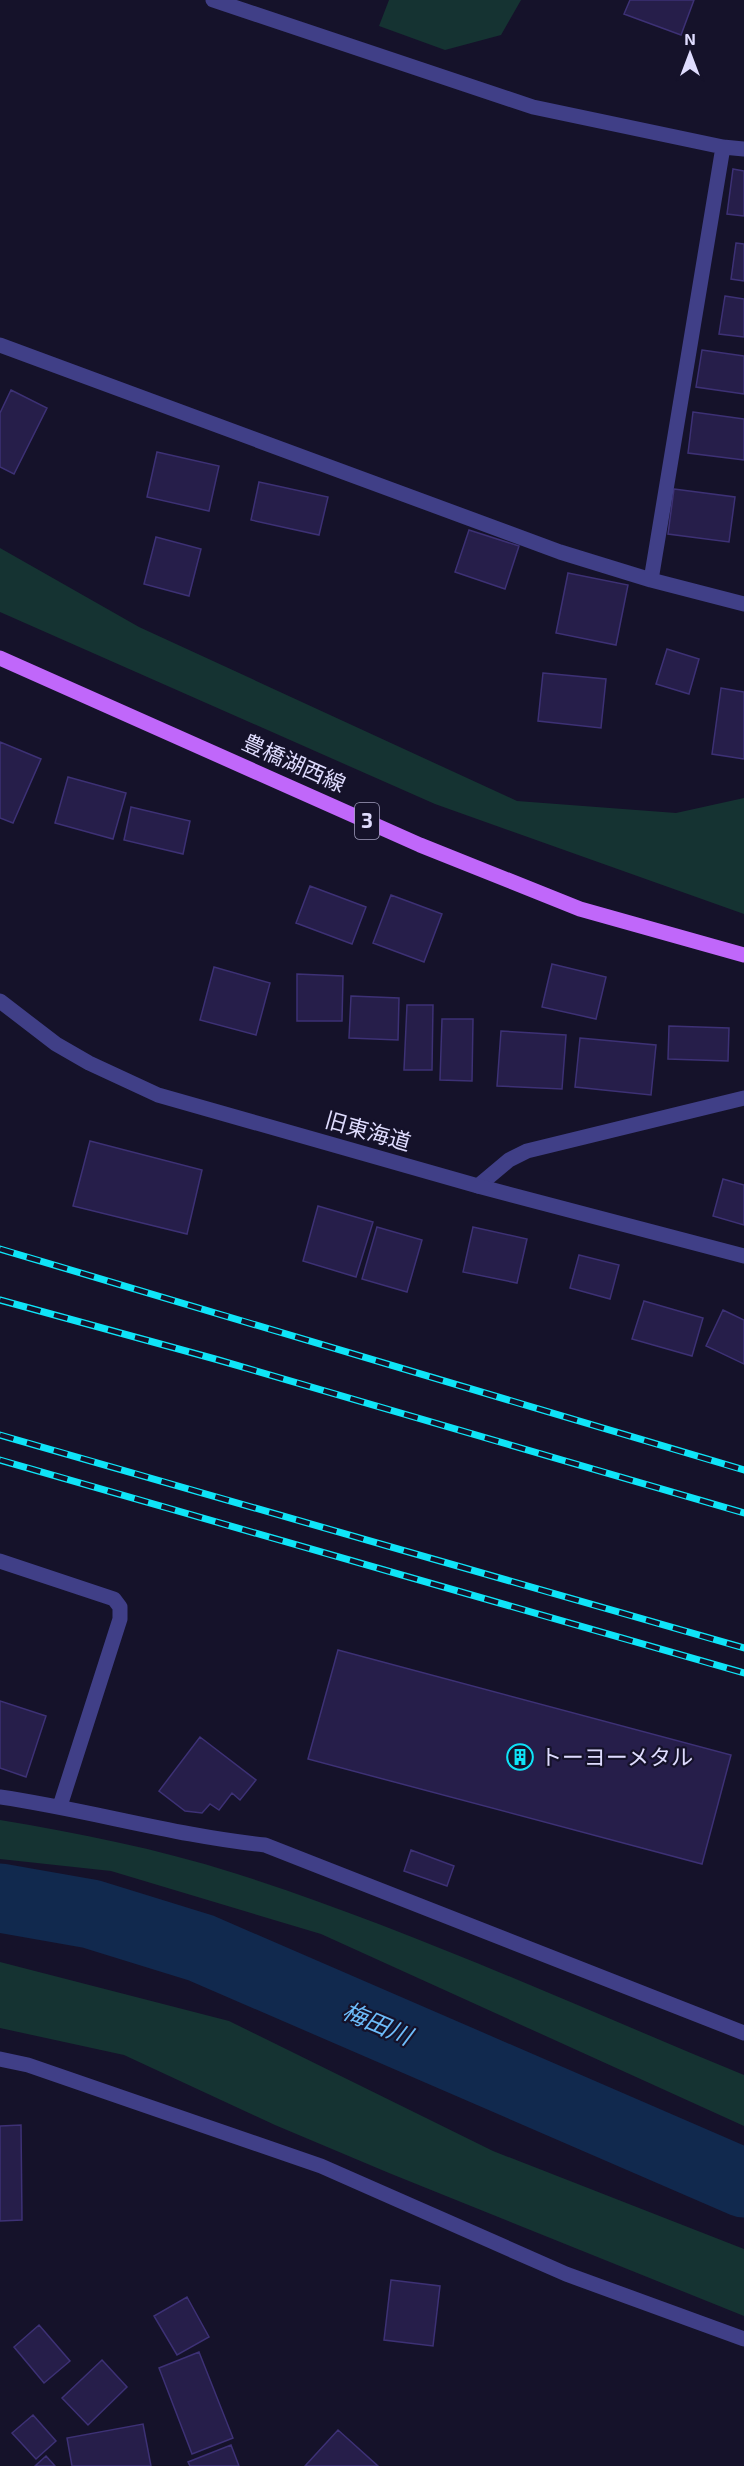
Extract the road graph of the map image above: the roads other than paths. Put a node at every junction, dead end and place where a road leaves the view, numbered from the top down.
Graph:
1 (213, 0) edge
2 (723, 147) junction
3 (744, 149) edge
4 (0, 345) edge
5 (651, 580) junction
6 (744, 604) edge
7 (0, 658) edge
8 (744, 955) edge
9 (0, 1001) edge
10 (744, 1098) edge
11 (478, 1186) junction
12 (744, 1256) edge
13 (0, 1561) edge
14 (0, 1797) edge
15 (60, 1806) junction
16 (744, 2033) edge
17 (0, 2059) edge
18 (744, 2339) edge

1 - 2 street
2 - 3 street
2 - 5 street
4 - 5 street
5 - 6 street
7 - 8 main road, 豊橋湖西線 / 3
9 - 11 street, 旧東海道
10 - 11 street
11 - 12 street, 旧東海道
13 - 15 street
14 - 15 street
15 - 16 street
17 - 18 street

